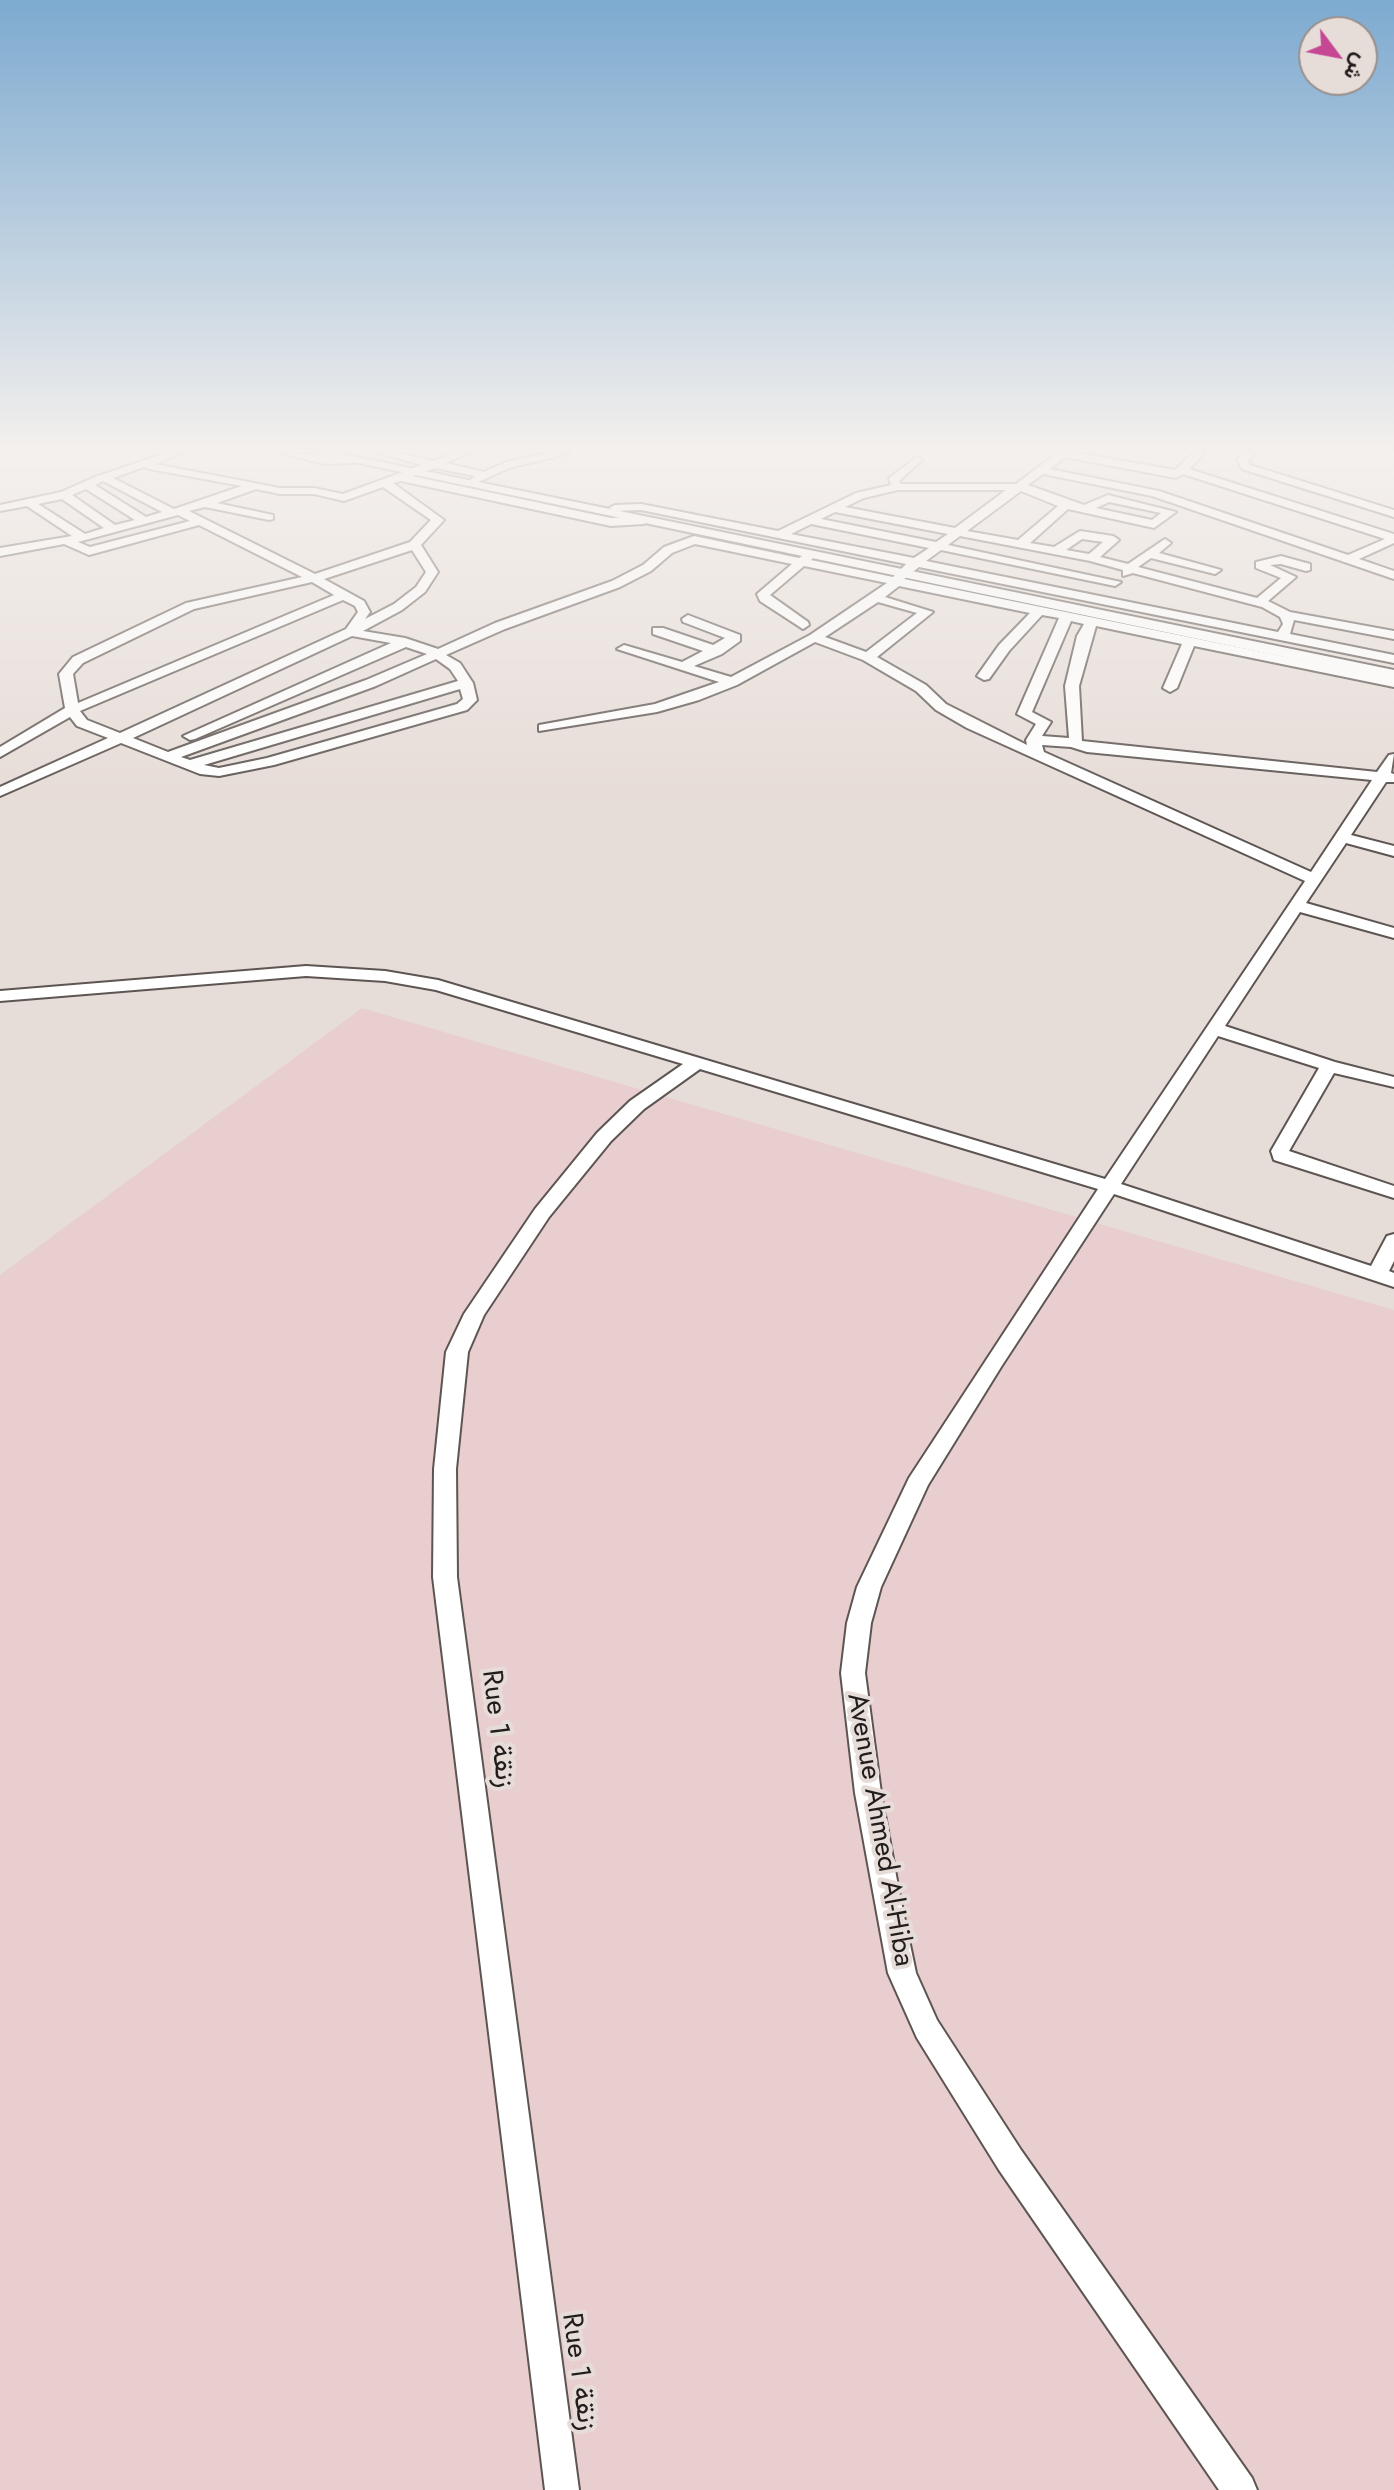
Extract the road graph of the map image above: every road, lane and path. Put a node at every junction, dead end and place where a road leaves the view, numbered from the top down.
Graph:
1 (295, 569) edge
2 (347, 569) edge
3 (431, 569) edge
4 (645, 569) edge
5 (793, 569) edge
6 (892, 569) edge
7 (898, 569) edge
8 (900, 569) edge
9 (1054, 569) edge
10 (1131, 569) edge
11 (1137, 569) edge
12 (1212, 569) edge
13 (1270, 569) edge
14 (1215, 570) dead end
15 (906, 571) junction
16 (313, 578) junction
17 (1115, 582) junction
18 (344, 595) junction
19 (876, 598) junction
20 (1097, 599) junction
21 (1259, 602) junction
22 (1040, 610) junction
23 (1286, 615) junction
24 (1067, 616) junction
25 (688, 619) dead end
26 (1092, 621) junction
27 (803, 625) dead end
28 (658, 631) dead end
29 (353, 632) junction
30 (1394, 635) edge
31 (1282, 637) junction
32 (815, 638) junction
33 (1190, 641) junction
34 (405, 642) junction
35 (624, 649) dead end
36 (717, 651) junction
37 (438, 654) junction
38 (868, 657) junction
39 (1394, 659) edge
40 (683, 667) junction
41 (1394, 667) edge
42 (1394, 675) edge
43 (984, 676) dead end
44 (732, 682) junction
45 (466, 683) junction
46 (1394, 683) edge
47 (1170, 688) dead end
48 (72, 710) junction
49 (544, 728) dead end
50 (121, 738) junction
51 (1073, 743) junction
52 (1035, 748) junction
53 (153, 751) junction
54 (0, 753) edge
55 (169, 756) junction
56 (1394, 758) edge
57 (190, 765) junction
58 (1388, 776) edge
59 (0, 792) edge
60 (1342, 837) junction
61 (1394, 851) edge
62 (1314, 879) junction
63 (1297, 906) junction
64 (1394, 933) edge
65 (0, 996) edge
66 (1215, 1029) junction
67 (697, 1063) junction
68 (1329, 1066) junction
69 (1394, 1082) edge
70 (1111, 1187) junction
71 (1394, 1192) edge
72 (1394, 1240) edge
73 (1385, 1278) edge
74 (562, 2490) edge
75 (1240, 2490) edge

1 - 16 street
2 - 16 street
3 - 29 street
4 - 37 street
5 - 27 street
6 - 15 main road
7 - 15 main road
8 - 15 street
9 - 17 street
10 - 17 street
11 - 21 street
12 - 14 street
13 - 21 street
15 - 19 street
15 - 20 street
15 - 22 street
15 - 41 main road
15 - 42 main road
16 - 18 street
16 - 48 street
17 - 20 street
18 - 29 street
18 - 48 street
19 - 32 street
19 - 38 street
20 - 31 street
21 - 23 street
22 - 24 street
22 - 43 street
23 - 30 street
23 - 31 street
24 - 26 street
24 - 52 street
25 - 36 street
26 - 33 street
26 - 51 street
28 - 36 street
29 - 34 street
29 - 50 street
31 - 39 street
32 - 38 street
32 - 44 street
33 - 46 street
33 - 47 street
34 - 37 street
34 - 53 street
35 - 40 street
36 - 40 street
37 - 45 street
37 - 55 street
38 - 52 street
40 - 44 street
44 - 49 street
45 - 57 street
45 - 57 street
48 - 50 street
48 - 54 street
50 - 53 street
50 - 59 street
51 - 52 street
51 - 58 street
52 - 62 street
53 - 55 street
55 - 57 street
56 - 58 street, Avenue Ahmed Al-Hiba
58 - 60 street, Avenue Ahmed Al-Hiba
60 - 61 street
60 - 62 street, Avenue Ahmed Al-Hiba
62 - 63 street, Avenue Ahmed Al-Hiba
63 - 64 street
63 - 66 street, Avenue Ahmed Al-Hiba
65 - 67 street
66 - 68 street
66 - 70 street, Avenue Ahmed Al-Hiba
67 - 70 street
67 - 74 street, Rue 1 زنقة
68 - 69 street
68 - 71 street
70 - 73 street
70 - 75 street, Avenue Ahmed Al-Hiba
72 - 73 street

